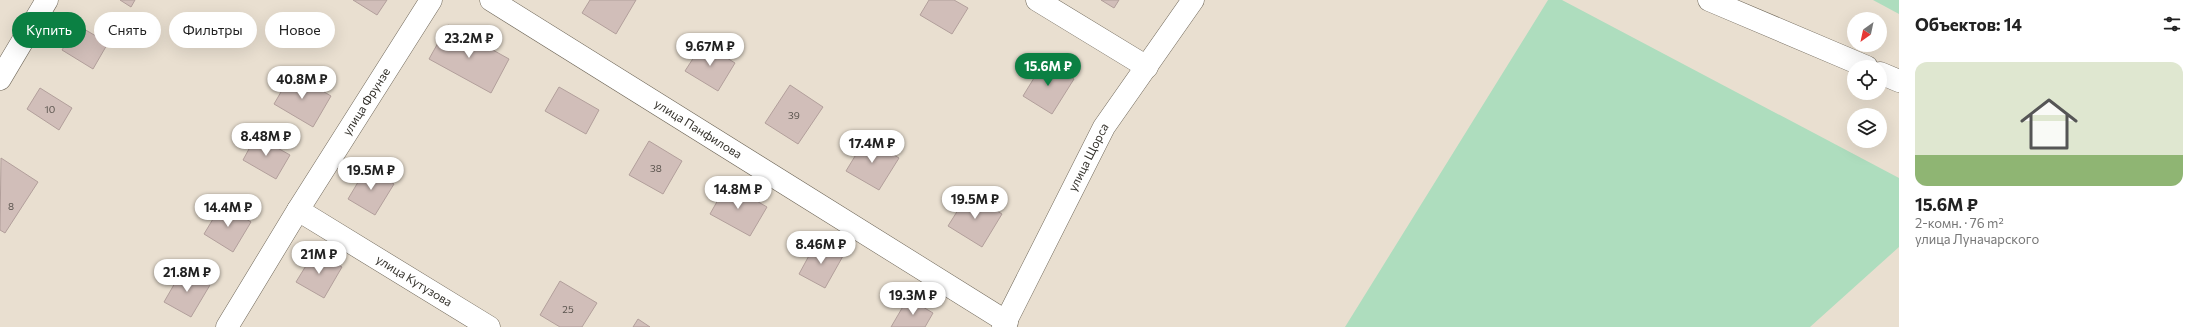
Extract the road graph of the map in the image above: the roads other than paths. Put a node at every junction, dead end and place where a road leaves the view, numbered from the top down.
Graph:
1 (47, 0) edge
2 (431, 0) edge
3 (491, 0) edge
4 (1037, 0) edge
5 (1193, 0) edge
6 (1709, 0) edge
7 (1850, 60) edge
8 (1147, 67) junction
9 (1887, 76) edge
10 (0, 79) edge
11 (1899, 81) edge
12 (298, 210) junction
13 (1005, 324) edge
14 (227, 327) edge
15 (489, 327) edge

1 - 10 street
2 - 12 street, улица Фрунзе
3 - 13 street, улица Панфилова
4 - 8 street
5 - 8 street, улица Щорса
6 - 7 street
8 - 13 street, улица Щорса
9 - 11 street
12 - 14 street, улица Фрунзе
12 - 15 street, улица Кутузова

